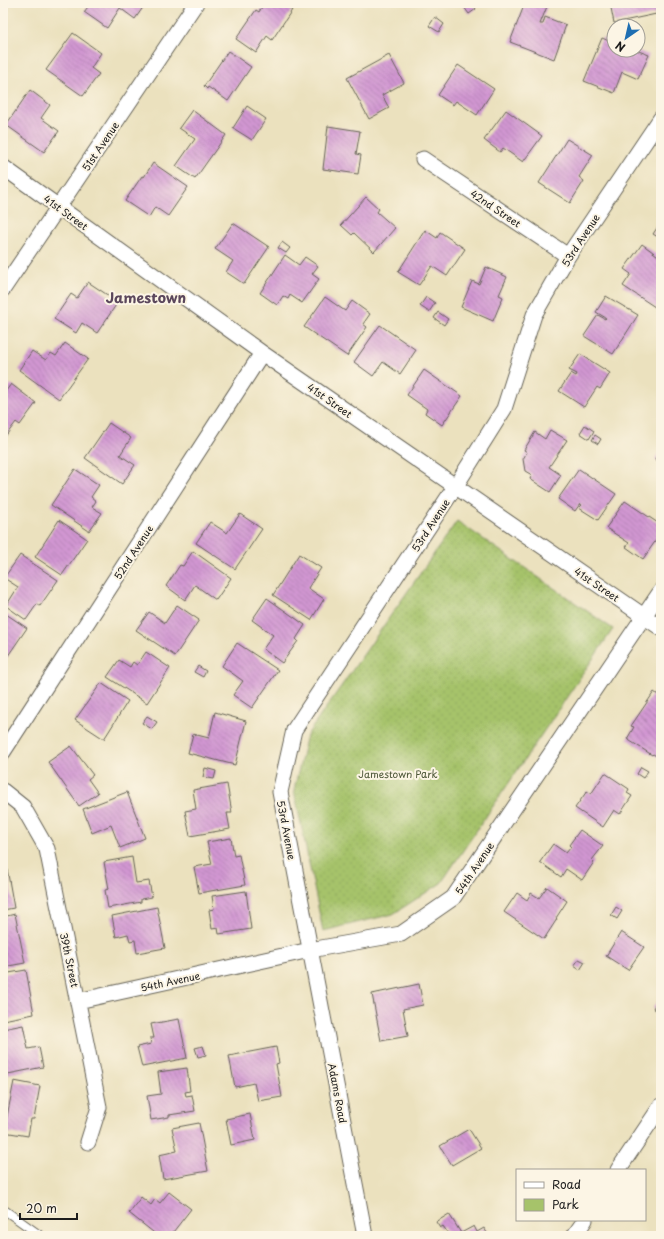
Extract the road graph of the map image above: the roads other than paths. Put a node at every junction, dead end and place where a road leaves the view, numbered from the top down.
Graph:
1 (196, 3) edge
2 (661, 118) edge
3 (423, 159) dead end
4 (3, 167) edge
5 (59, 207) junction
6 (568, 256) junction
7 (3, 289) edge
8 (262, 353) junction
9 (455, 487) junction
10 (661, 591) edge
11 (644, 616) junction
12 (661, 628) edge
13 (3, 752) edge
14 (3, 791) edge
15 (310, 950) junction
16 (78, 1001) junction
17 (661, 1106) edge
18 (88, 1142) dead end
19 (619, 1169) edge
20 (3, 1209) edge
21 (584, 1221) edge
22 (42, 1236) edge
23 (365, 1236) edge
24 (574, 1236) edge

1 - 5 street, 51st Avenue
2 - 6 street, 53rd Avenue
3 - 6 street, 42nd Street
4 - 5 street, 41st Street
5 - 7 street, 51st Avenue
5 - 8 street, 41st Street
6 - 9 street, 53rd Avenue
8 - 9 street, 41st Street
8 - 13 street, 52nd Avenue
9 - 11 street, 41st Street
9 - 15 street, 53rd Avenue
10 - 11 street, 54th Avenue
11 - 12 street, 41st Street
11 - 15 street, 54th Avenue
14 - 16 street, 39th Street
15 - 16 street, 54th Avenue
15 - 23 street, Adams Road
16 - 18 street, 39th Street
17 - 19 street
20 - 22 lane
21 - 24 street

